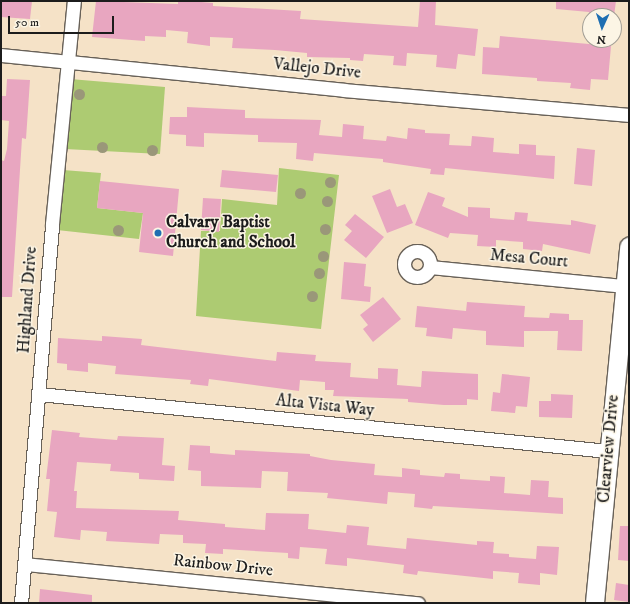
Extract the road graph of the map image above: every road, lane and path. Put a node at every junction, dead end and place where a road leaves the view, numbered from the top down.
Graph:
1 (74, 1) edge
2 (1, 55) edge
3 (67, 60) junction
4 (629, 115) edge
5 (629, 248) edge
6 (430, 267) dead end
7 (625, 286) junction
8 (39, 394) junction
9 (608, 451) junction
10 (25, 564) junction
11 (21, 603) edge
12 (418, 603) edge
13 (595, 603) edge

1 - 3 street, Highland Drive
2 - 3 street, Vallejo Drive
3 - 4 street, Vallejo Drive
3 - 8 street, Highland Drive
5 - 7 street, Clearview Drive
6 - 7 street, Mesa Court
7 - 9 street, Clearview Drive
8 - 9 street, Alta Vista Way
8 - 10 street, Highland Drive
9 - 13 street, Clearview Drive
10 - 11 street, Highland Drive
10 - 12 street, Rainbow Drive

